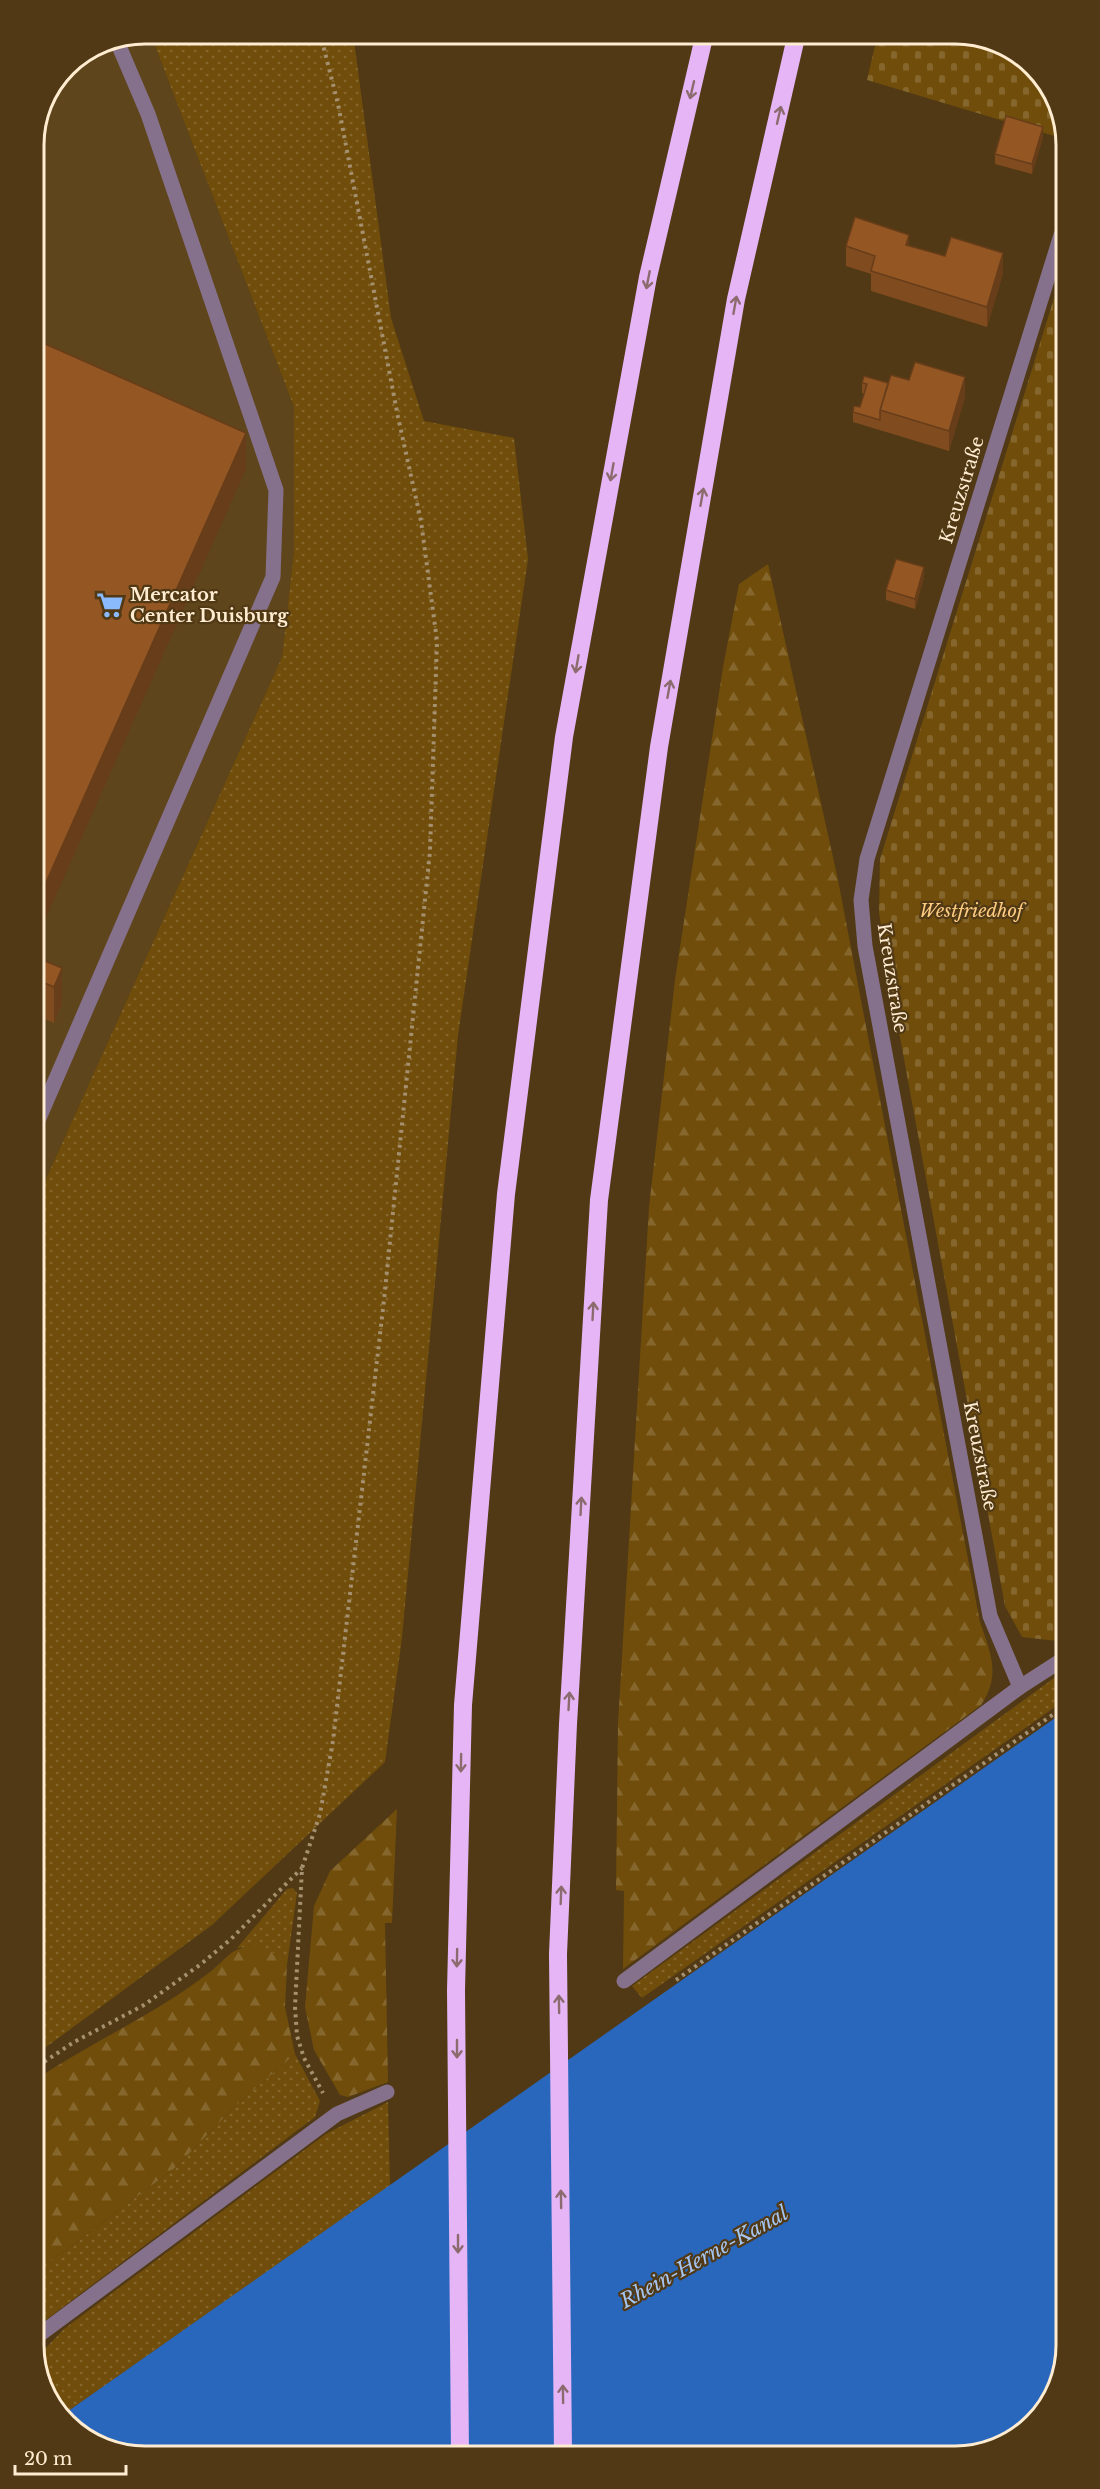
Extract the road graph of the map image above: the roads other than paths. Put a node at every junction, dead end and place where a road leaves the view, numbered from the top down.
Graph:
1 (702, 44) edge
2 (794, 44) edge
3 (119, 47) edge
4 (1056, 251) edge
5 (44, 1107) edge
6 (1056, 1664) edge
7 (1020, 1688) junction
8 (624, 1981) dead end
9 (387, 2092) dead end
10 (44, 2332) edge
11 (460, 2445) edge
12 (563, 2446) edge

1 -> 11 highway
12 -> 2 highway
3 - 5 street
4 - 7 street, Kreuzstraße
6 - 7 street
7 - 8 street
9 - 10 street

